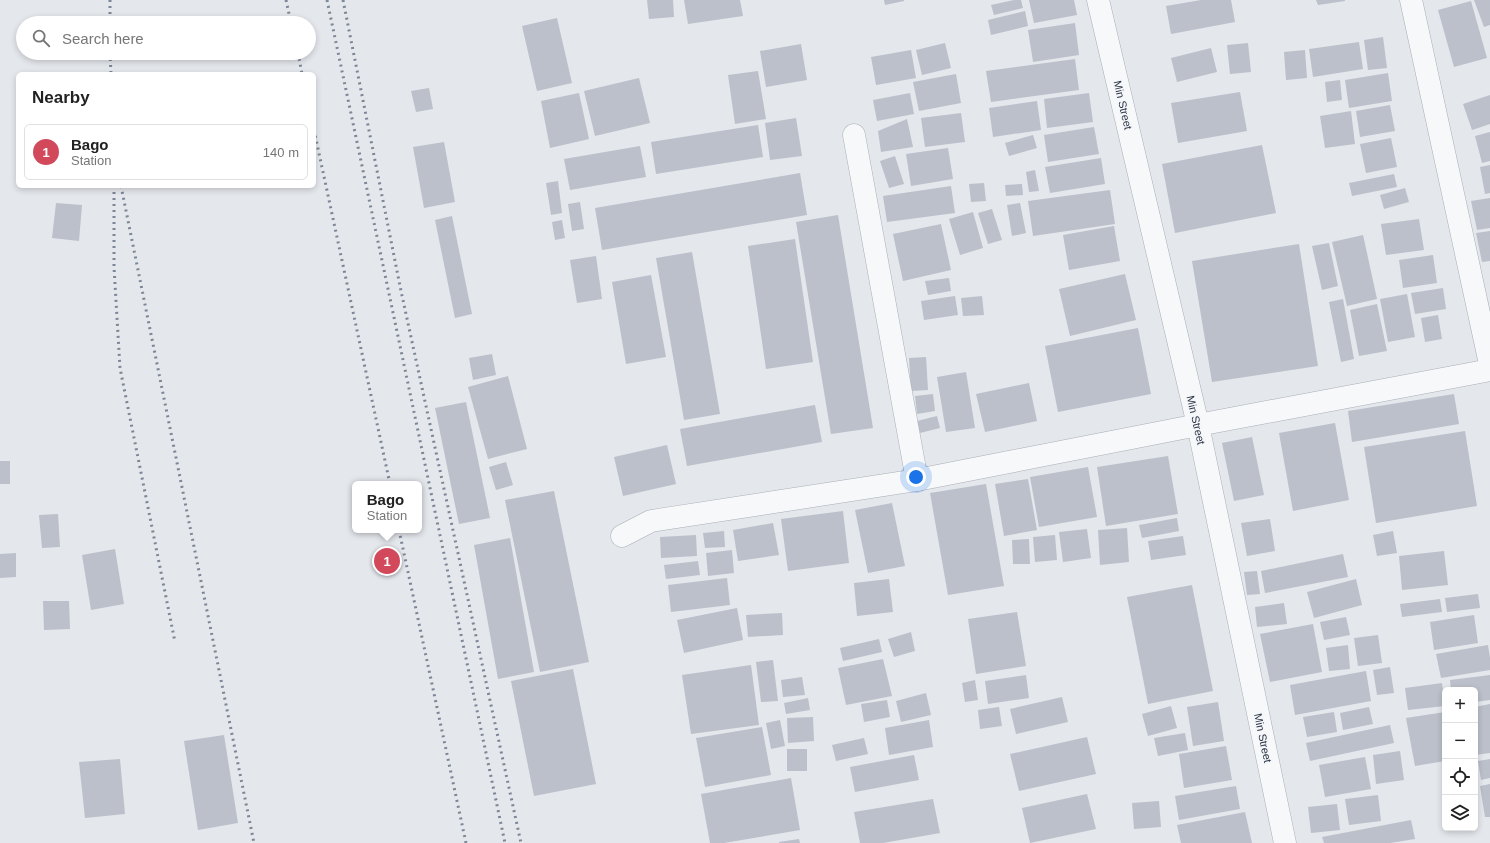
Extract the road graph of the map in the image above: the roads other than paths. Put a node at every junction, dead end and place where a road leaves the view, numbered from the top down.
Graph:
1 (1098, 0) edge
2 (1411, 0) edge
3 (854, 135) dead end
4 (1490, 364) edge
5 (1490, 370) edge
6 (1198, 425) junction
7 (917, 480) junction
8 (622, 536) dead end
9 (1285, 843) edge

1 - 6 street, Min Street
2 - 4 street
3 - 7 street
5 - 6 street
6 - 7 street
6 - 9 street, Min Street
7 - 8 street

